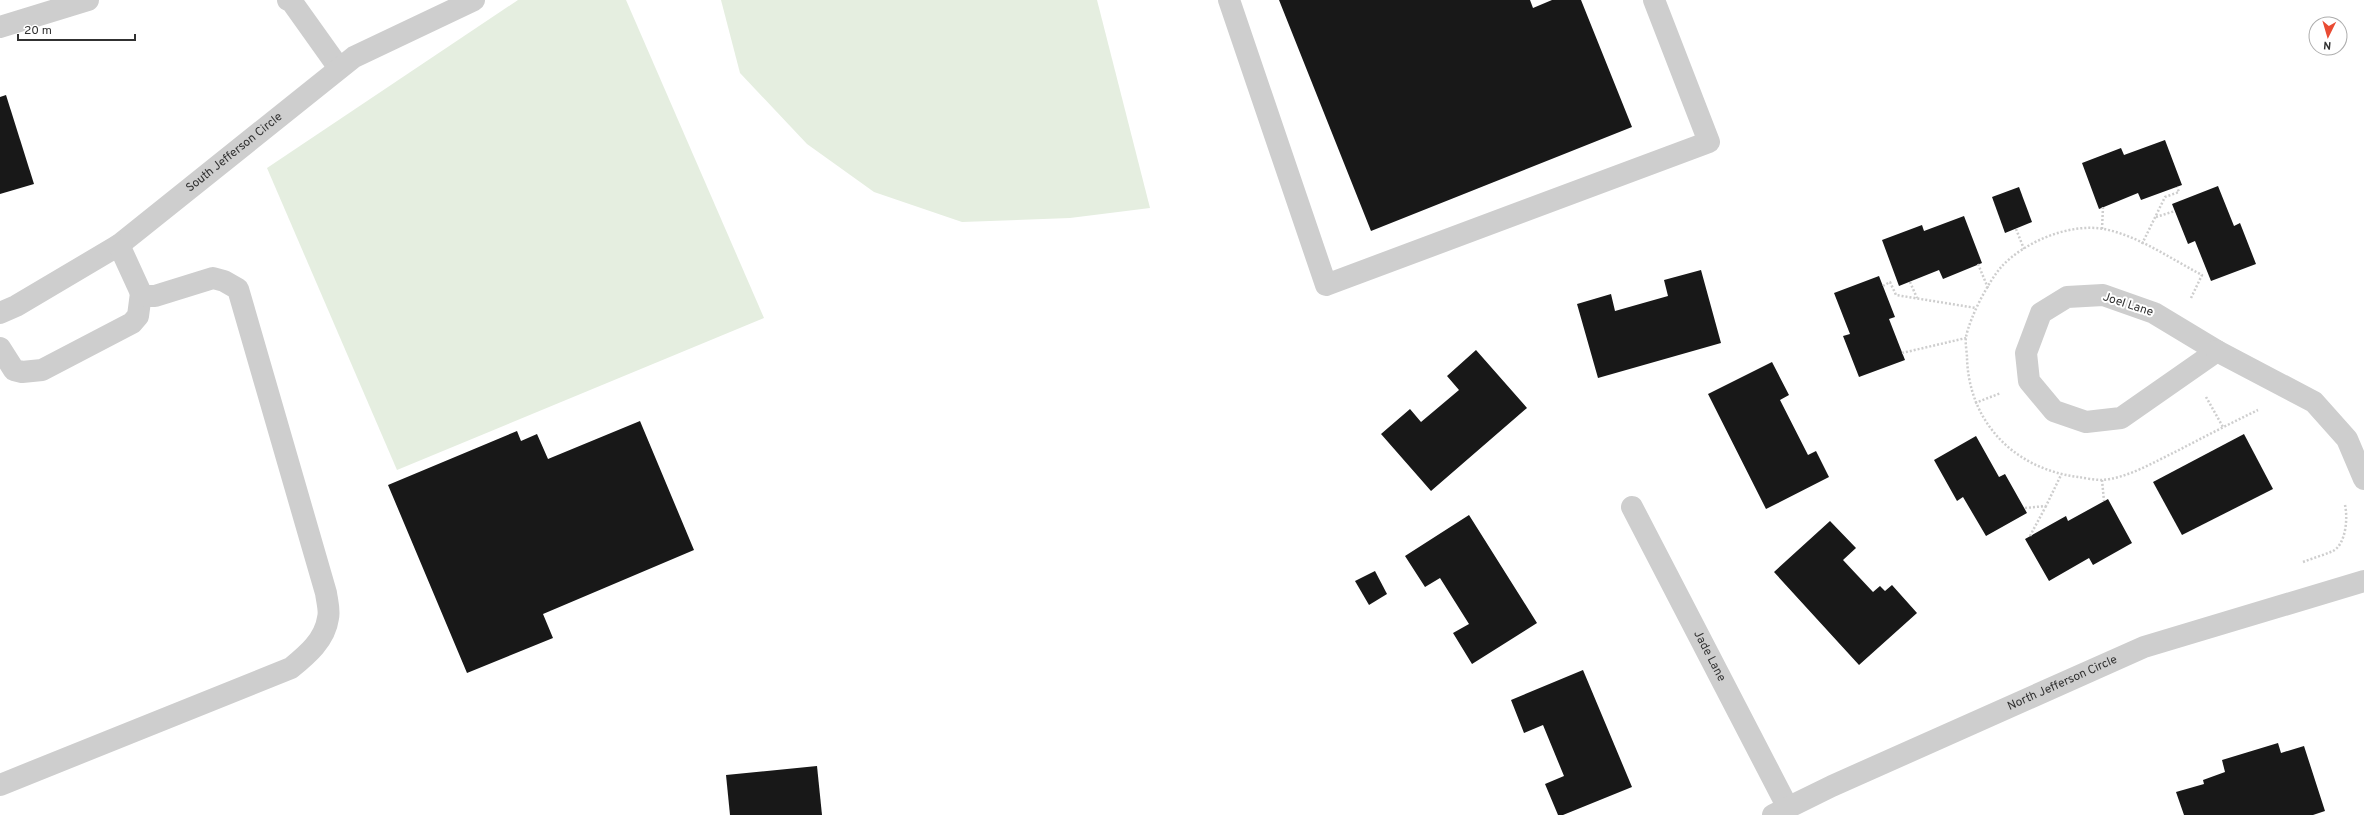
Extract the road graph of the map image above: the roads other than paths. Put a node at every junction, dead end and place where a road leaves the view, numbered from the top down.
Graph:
1 (88, 0) edge
2 (288, 0) edge
3 (474, 0) edge
4 (1229, 0) edge
5 (1654, 0) edge
6 (0, 27) edge
7 (339, 68) junction
8 (120, 244) junction
9 (141, 293) junction
10 (0, 312) edge
11 (0, 348) edge
12 (2217, 351) junction
13 (2364, 479) edge
14 (1632, 507) dead end
15 (2364, 581) edge
16 (0, 784) edge
17 (1780, 811) edge

1 - 6 street
2 - 7 street
3 - 7 street, South Jefferson Circle
4 - 5 street
7 - 8 street, South Jefferson Circle
8 - 9 street
8 - 10 street, South Jefferson Circle
9 - 11 street
9 - 16 street
12 - 12 street, Joel Lane
12 - 13 street, Joel Lane
14 - 17 street, Jade Lane
15 - 17 street, North Jefferson Circle

